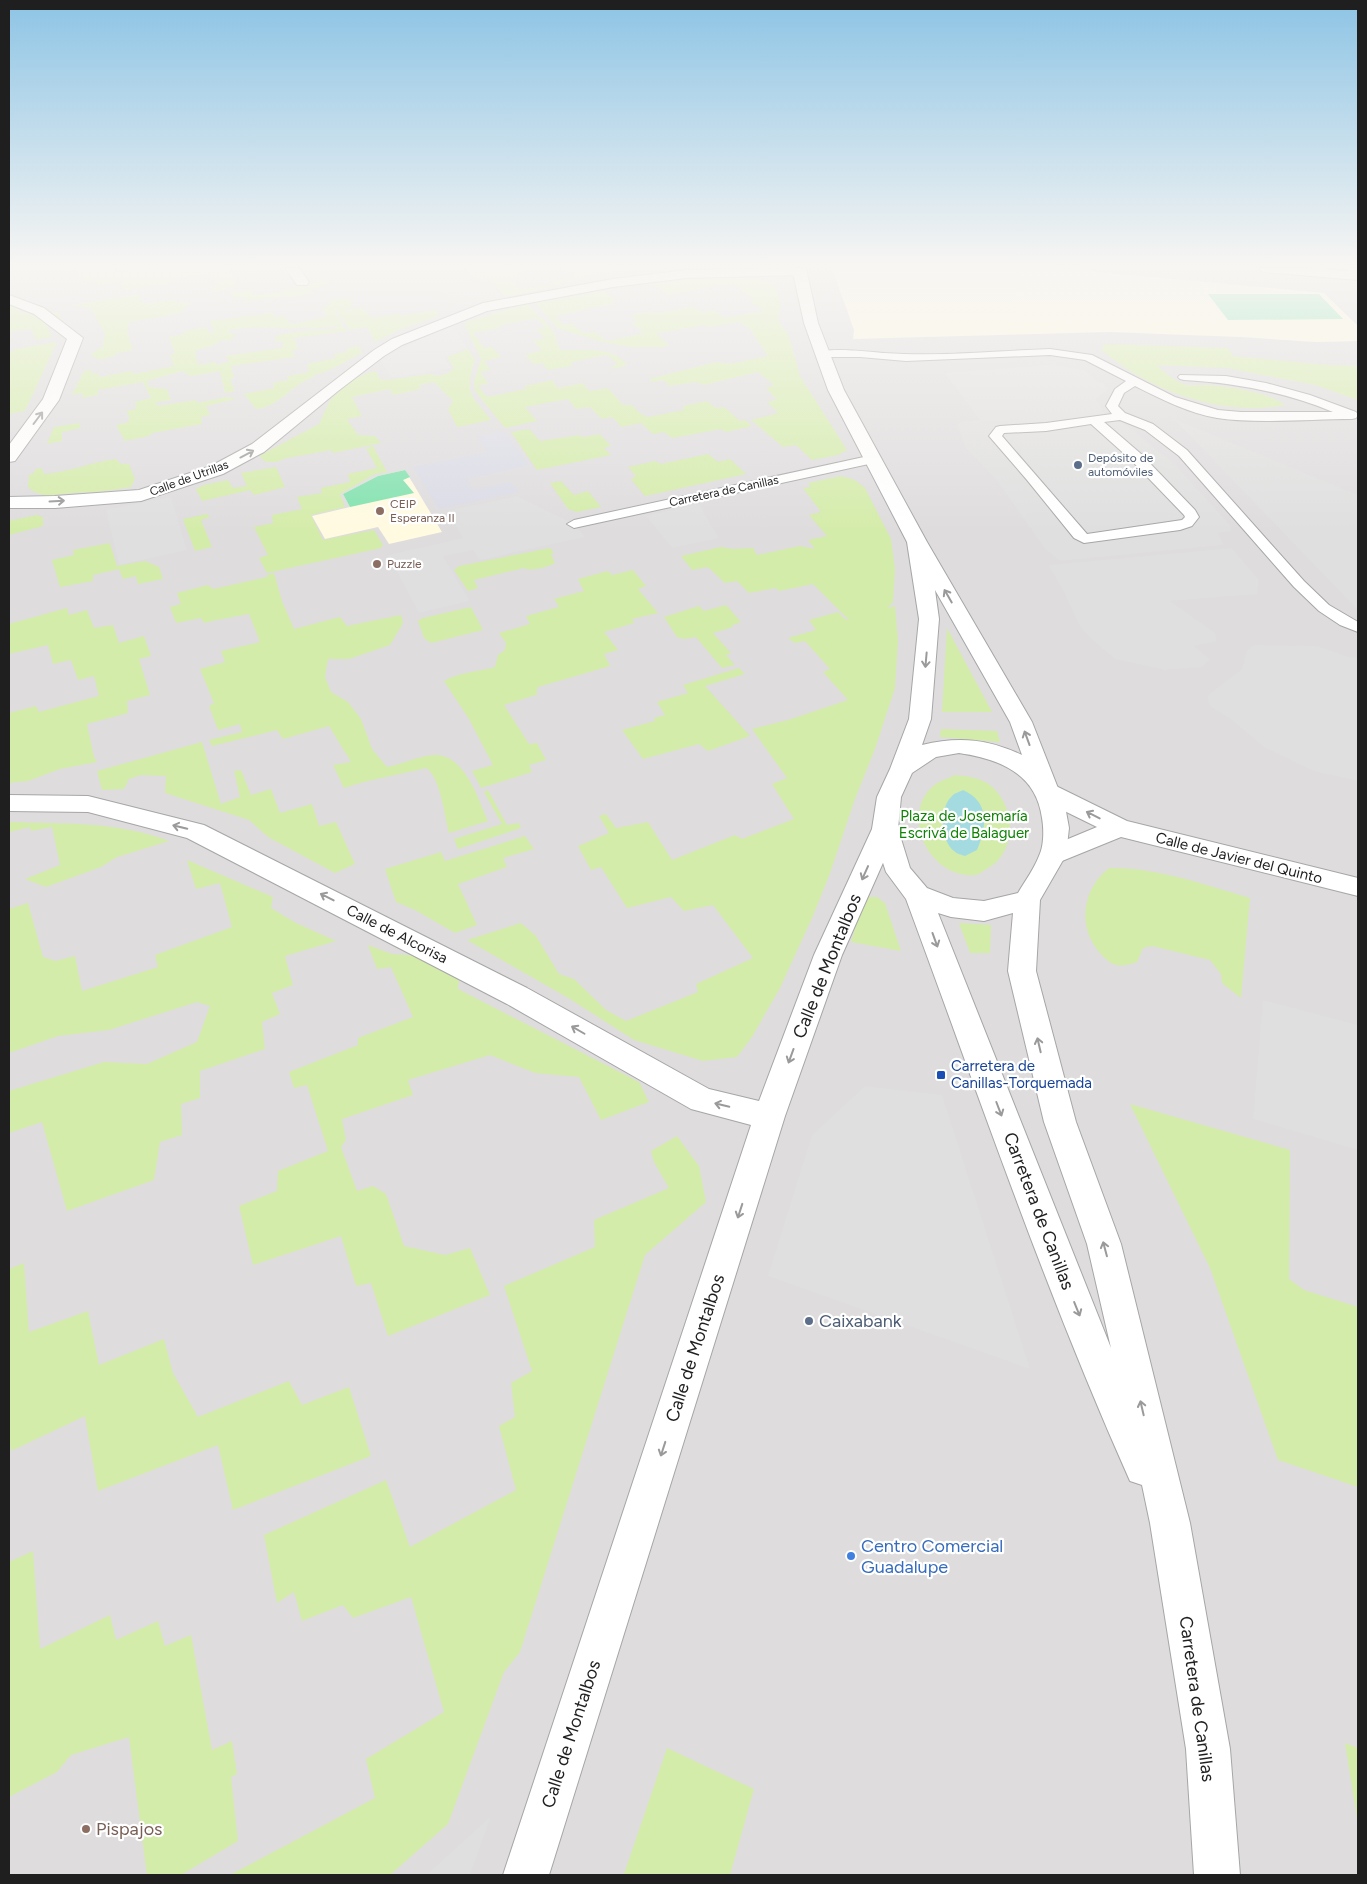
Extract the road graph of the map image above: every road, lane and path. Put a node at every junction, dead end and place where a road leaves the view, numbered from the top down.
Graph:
1 (68, 356) edge
2 (375, 356) edge
3 (823, 356) edge
4 (882, 356) edge
5 (956, 356) edge
6 (1088, 356) edge
7 (1184, 377) dead end
8 (1136, 381) junction
9 (1121, 416) junction
10 (1355, 416) edge
11 (1095, 421) junction
12 (9, 458) edge
13 (873, 459) junction
14 (9, 503) edge
15 (574, 524) dead end
16 (917, 542) junction
17 (1358, 627) edge
18 (902, 769) junction
19 (1045, 788) junction
20 (9, 803) edge
21 (1119, 828) junction
22 (885, 829) junction
23 (1053, 855) junction
24 (1358, 887) edge
25 (918, 894) junction
26 (1027, 900) junction
27 (769, 1116) junction
28 (1170, 1523) junction
29 (526, 1875) edge
30 (1217, 1875) edge

12 -> 1 street
14 -> 2 street, Calle de Utrillas
3 - 13 street
4 - 5 lane
6 - 8 lane
7 - 10 lane
8 - 9 lane
8 - 10 lane
9 - 11 lane
9 - 17 lane
11 - 11 lane
13 - 15 lane, Carretera de Canillas
13 - 16 street
16 -> 18 street
19 -> 16 street
18 - 19 street
18 - 22 street
21 -> 19 street, Calle de Javier del Quinto
19 - 23 street
27 -> 20 street, Calle de Alcorisa
21 - 23 street
21 - 24 street, Calle de Javier del Quinto
22 - 25 street
22 -> 27 street, Calle de Montalbos
23 - 26 street
25 - 26 street
25 -> 28 street, Carretera de Canillas
28 -> 26 street, Carretera de Canillas
27 -> 29 street, Calle de Montalbos
28 - 30 street, Carretera de Canillas

